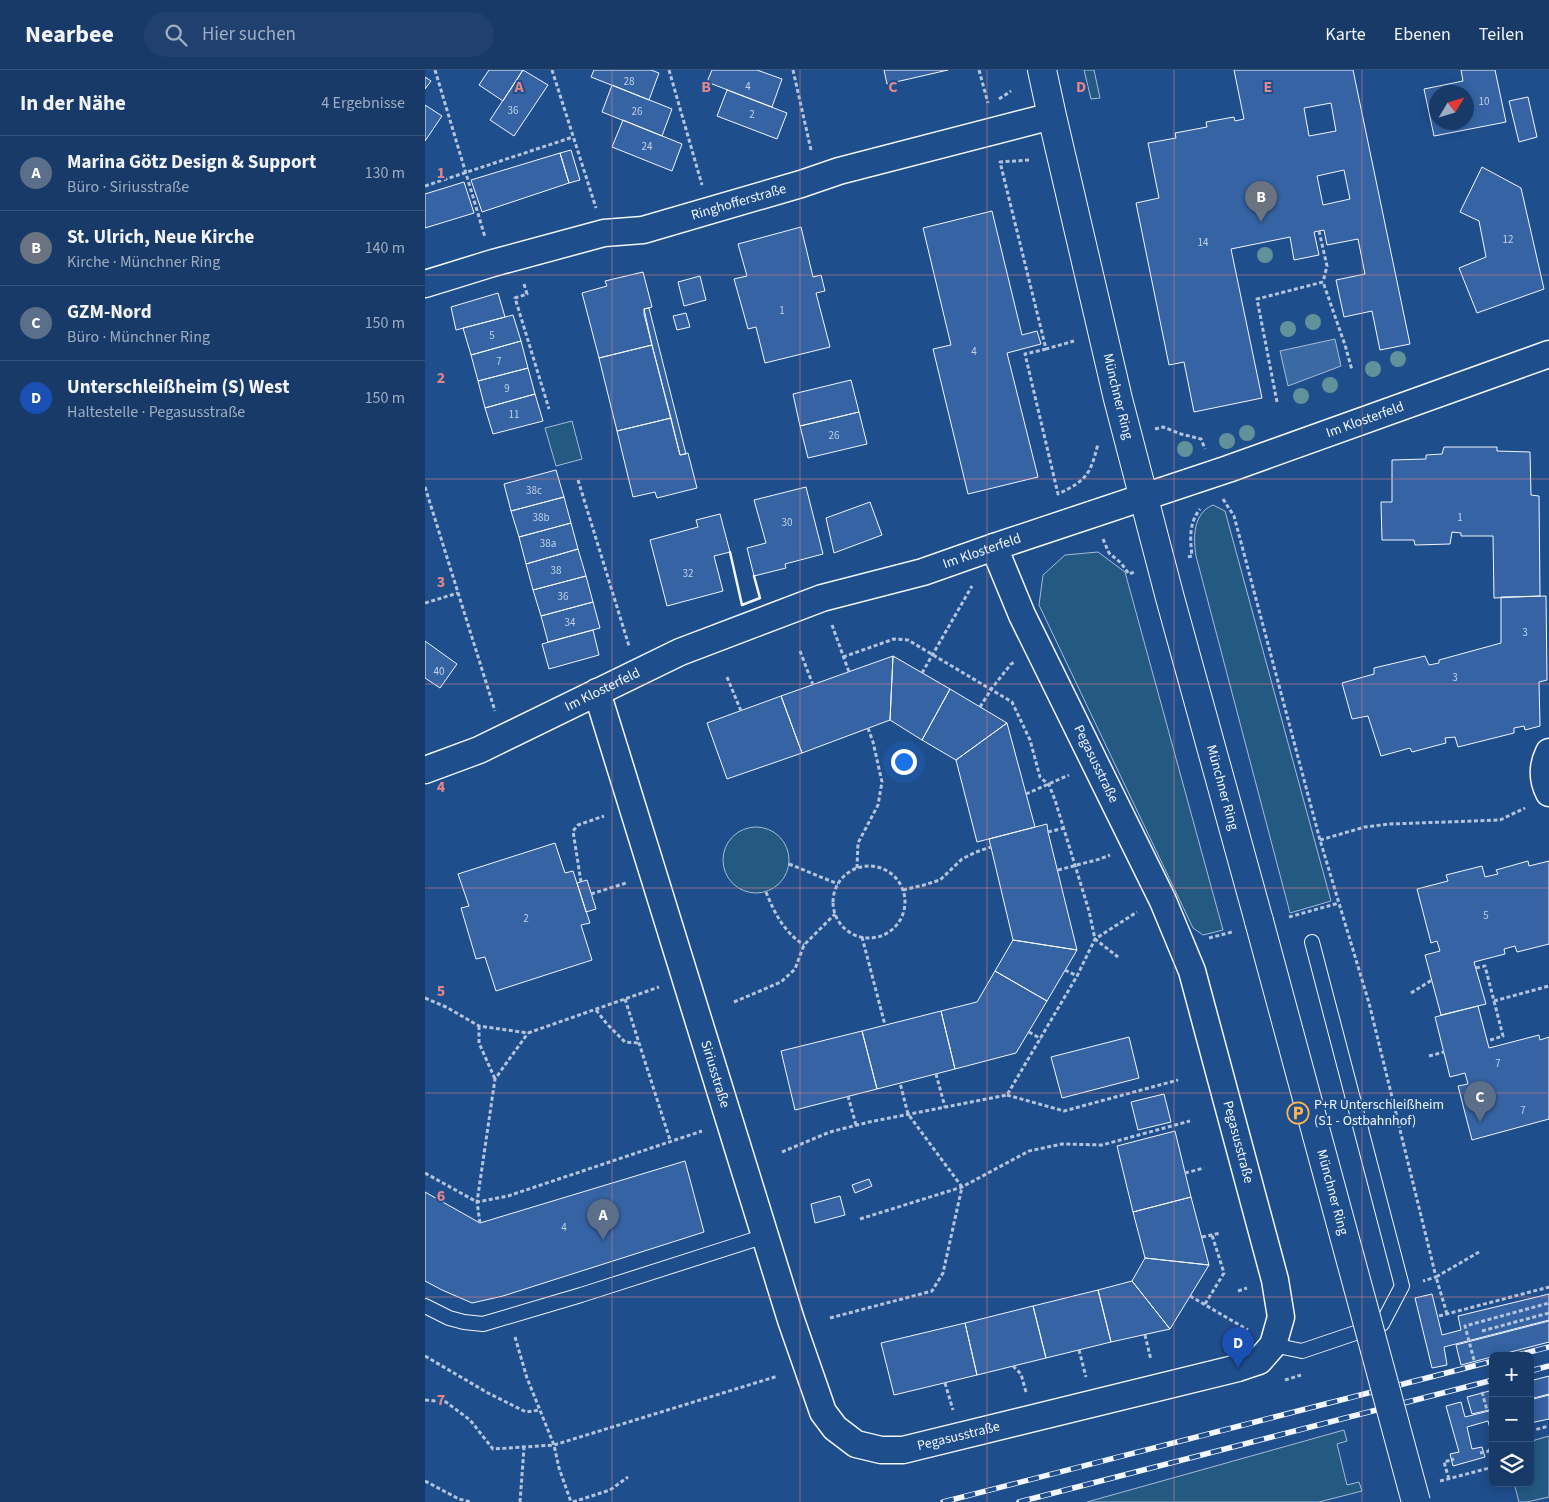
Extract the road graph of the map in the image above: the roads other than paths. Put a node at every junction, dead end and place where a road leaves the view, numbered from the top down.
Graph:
1 (1043, 70) edge
2 (1052, 116) junction
3 (425, 284) edge
4 (1549, 354) edge
5 (1144, 497) junction
6 (995, 547) junction
7 (597, 692) junction
8 (1549, 752) edge
9 (425, 770) edge
10 (1541, 798) edge
11 (1312, 942) dead end
12 (765, 1236) junction
13 (425, 1306) edge
14 (1273, 1345) junction
15 (856, 1444) joint
16 (1425, 1493) edge

1 - 2 main road, Münchner Ring
2 - 3 street, Ringhofferstraße
2 - 5 main road, Münchner Ring
4 - 5 street, Im Klosterfeld
5 - 6 street, Im Klosterfeld
5 - 16 main road, Münchner Ring, bridge
6 - 7 street, Im Klosterfeld
6 - 14 street, Pegasusstraße
7 - 9 street, Im Klosterfeld
7 - 12 street, Siriusstraße
8 - 10 street
11 - 14 lane
12 - 13 lane
12 - 15 street, Siriusstraße
14 - 15 street, Pegasusstraße

